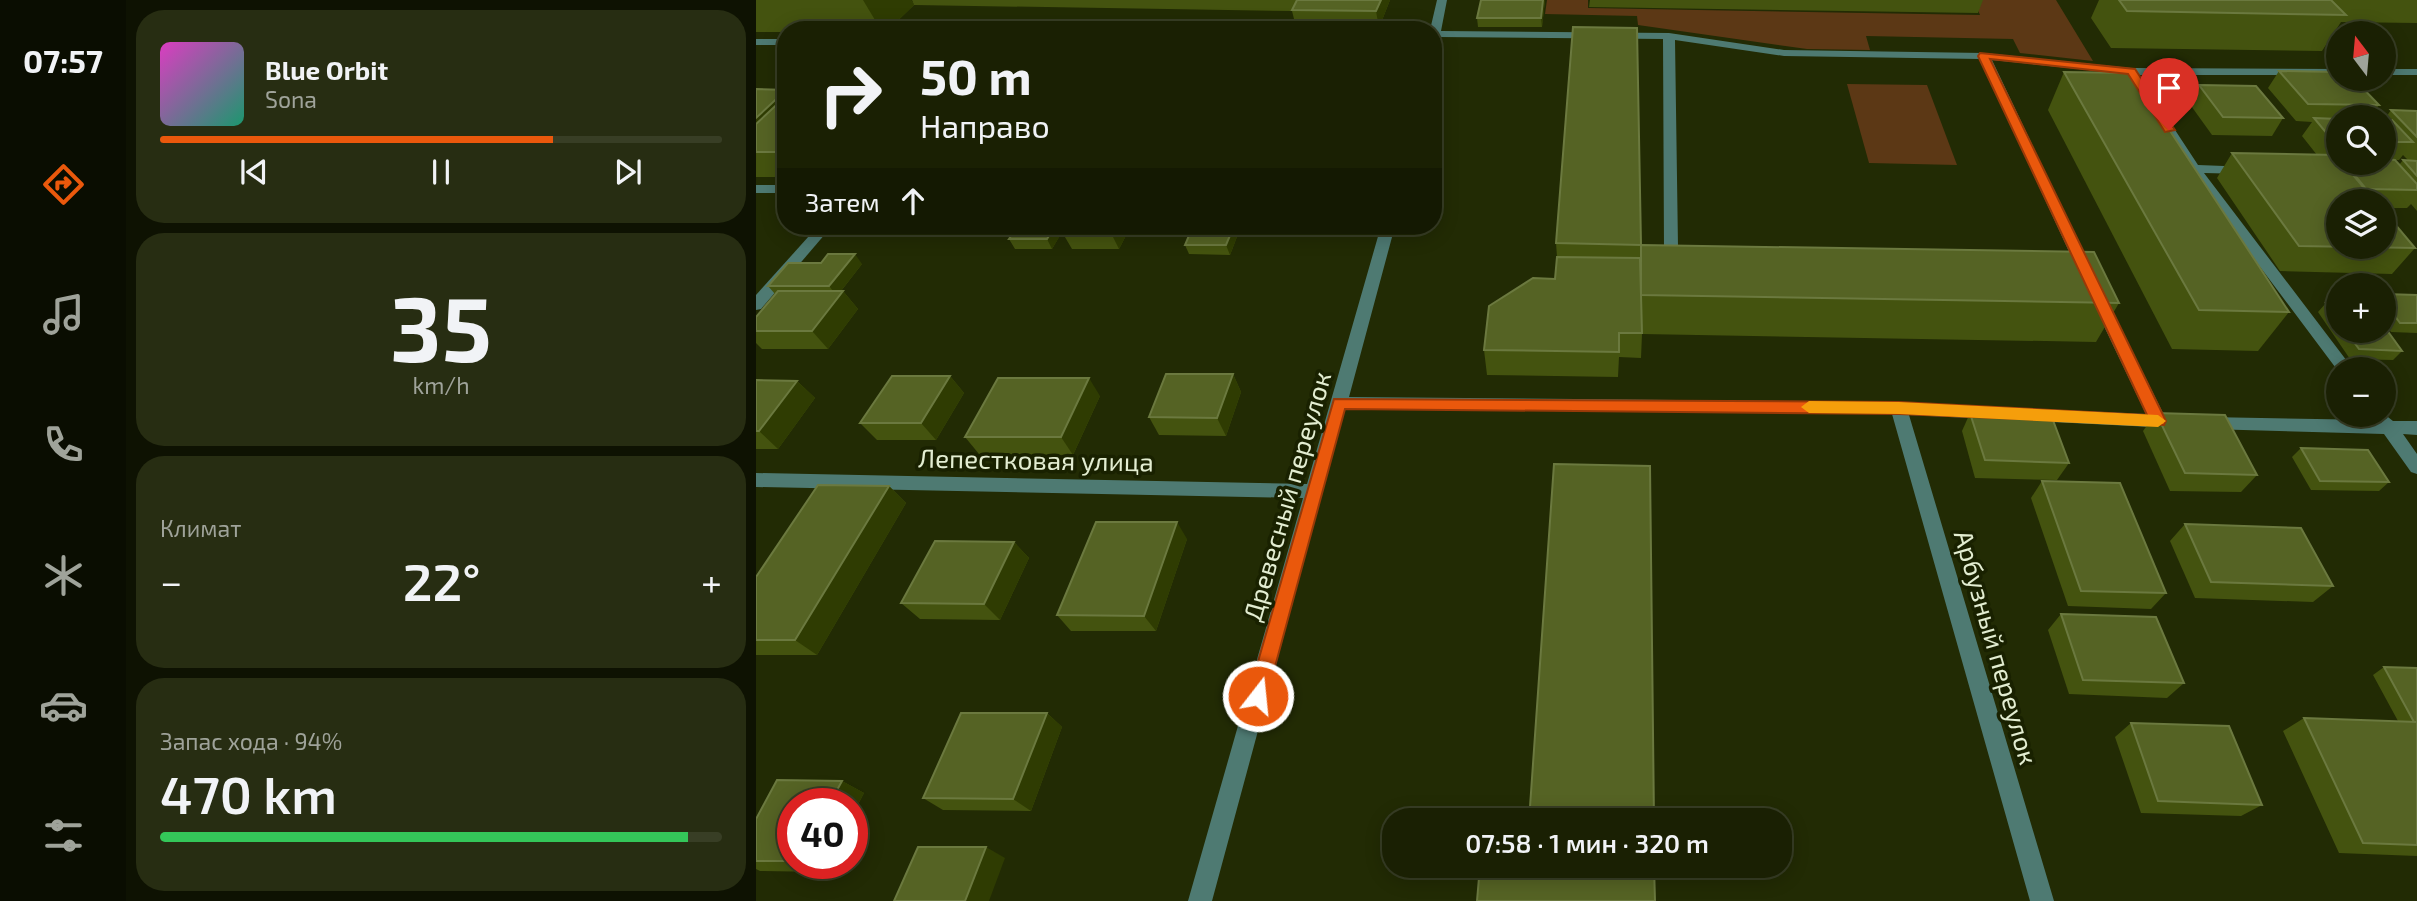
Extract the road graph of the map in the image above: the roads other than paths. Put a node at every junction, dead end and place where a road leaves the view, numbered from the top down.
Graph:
1 (1442, 0) edge
2 (1437, 21) edge
3 (1442, 34) edge
4 (1669, 36) junction
5 (756, 42) edge
6 (777, 42) edge
7 (1983, 56) junction
8 (2131, 71) junction
9 (2326, 72) edge
10 (2396, 72) edge
11 (2417, 72) edge
12 (2194, 169) junction
13 (2264, 170) edge
14 (756, 189) edge
15 (777, 189) edge
16 (817, 235) edge
17 (1386, 235) edge
18 (1698, 252) edge
19 (756, 305) edge
20 (2336, 357) edge
21 (1339, 403) junction
22 (1899, 408) junction
23 (2158, 421) junction
24 (2326, 421) edge
25 (2396, 424) edge
26 (2388, 427) edge
27 (2417, 428) edge
28 (2417, 467) edge
29 (756, 480) edge
30 (1315, 491) junction
31 (1200, 901) edge
32 (2042, 901) edge

1 - 2 street
3 - 4 street
4 - 7 street
4 - 18 street
5 - 6 street
7 - 8 street
7 - 23 street
8 - 9 street
8 - 12 street
10 - 11 street
12 - 13 street
12 - 20 street
14 - 15 street
16 - 19 street
17 - 21 street, Древесный переулок
21 - 22 street
21 - 30 street, Древесный переулок
22 - 23 street
22 - 32 street, Арбузный переулок
23 - 24 street
25 - 27 street
26 - 28 street
29 - 30 street, Лепестковая улица
30 - 31 street, Древесный переулок

